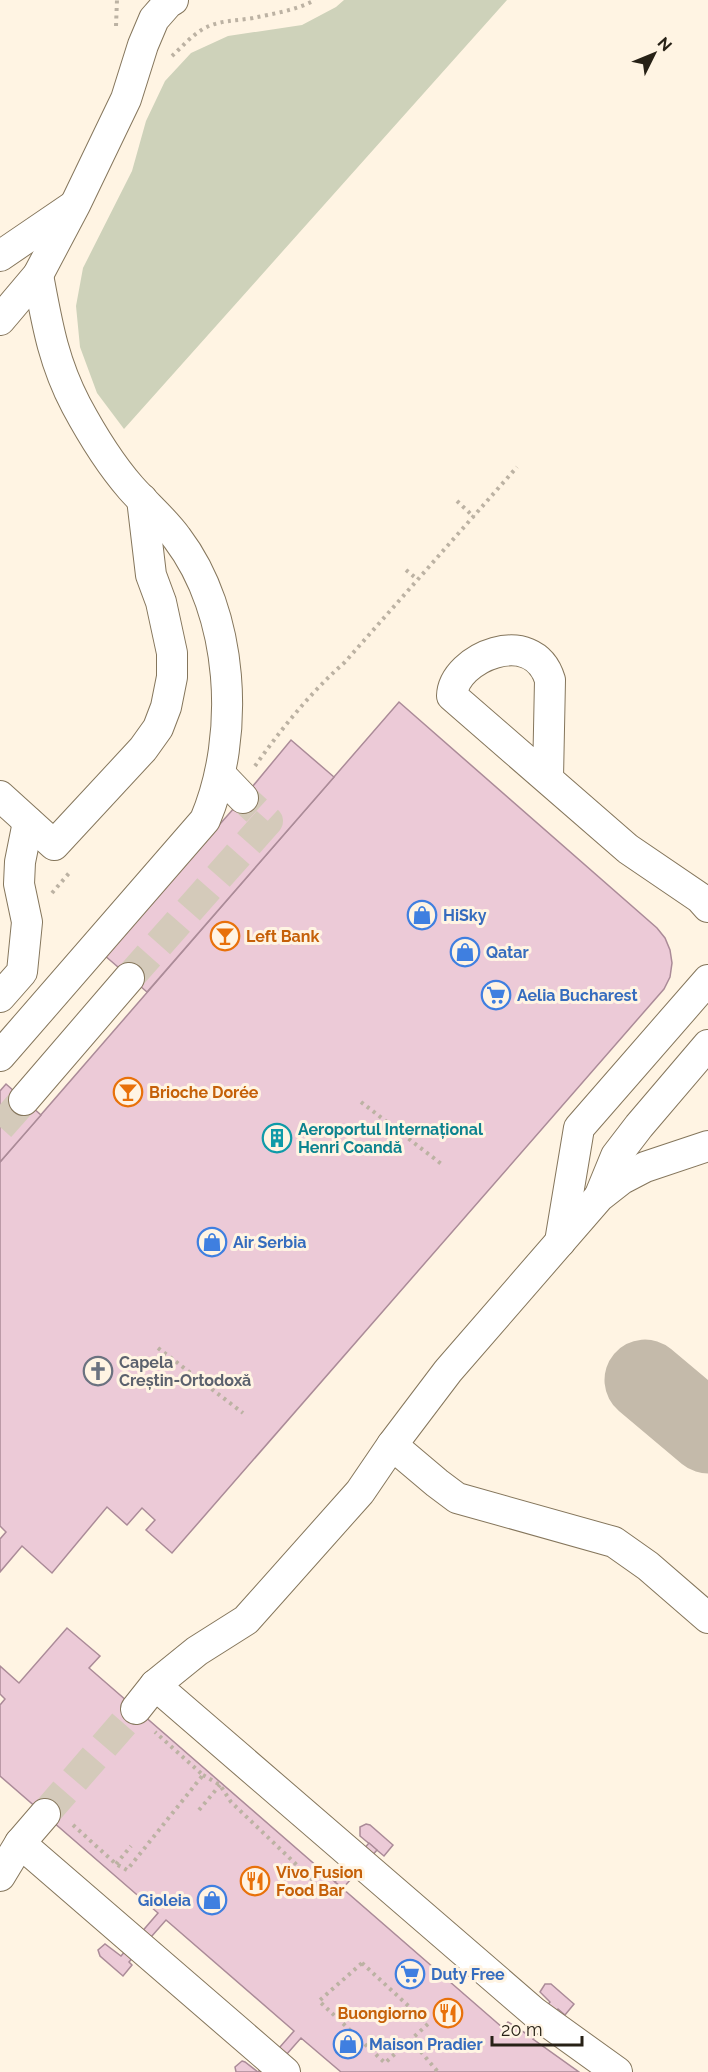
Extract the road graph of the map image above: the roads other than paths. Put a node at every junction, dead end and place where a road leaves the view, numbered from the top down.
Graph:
1 (173, 0) edge
2 (75, 205) junction
3 (0, 256) edge
4 (38, 274) junction
5 (0, 320) edge
6 (142, 499) junction
7 (548, 778) dead end
8 (0, 796) edge
9 (28, 822) junction
10 (708, 907) edge
11 (129, 978) tunnel mouth
12 (708, 980) edge
13 (0, 996) edge
14 (26, 1026) junction
15 (708, 1045) edge
16 (0, 1056) edge
17 (705, 1150) edge
18 (599, 1197) junction
19 (560, 1242) junction
20 (392, 1444) junction
21 (708, 1618) edge
22 (155, 1685) junction
23 (142, 1717) tunnel mouth
24 (45, 1814) tunnel mouth
25 (20, 1843) junction
26 (0, 1876) edge
27 (285, 2072) edge
28 (617, 2072) edge

1 - 2 street
2 - 3 street
2 - 4 street
4 - 5 street
4 - 6 street
6 - 9 street
6 - 14 street
7 - 10 street
8 - 9 street
9 - 13 street
11 - 14 street
12 - 19 street
14 - 16 street
15 - 18 street
17 - 18 street
18 - 19 street
19 - 20 street
20 - 21 street
20 - 22 street
22 - 23 street
22 - 28 street
24 - 25 street
25 - 26 street
25 - 27 street

